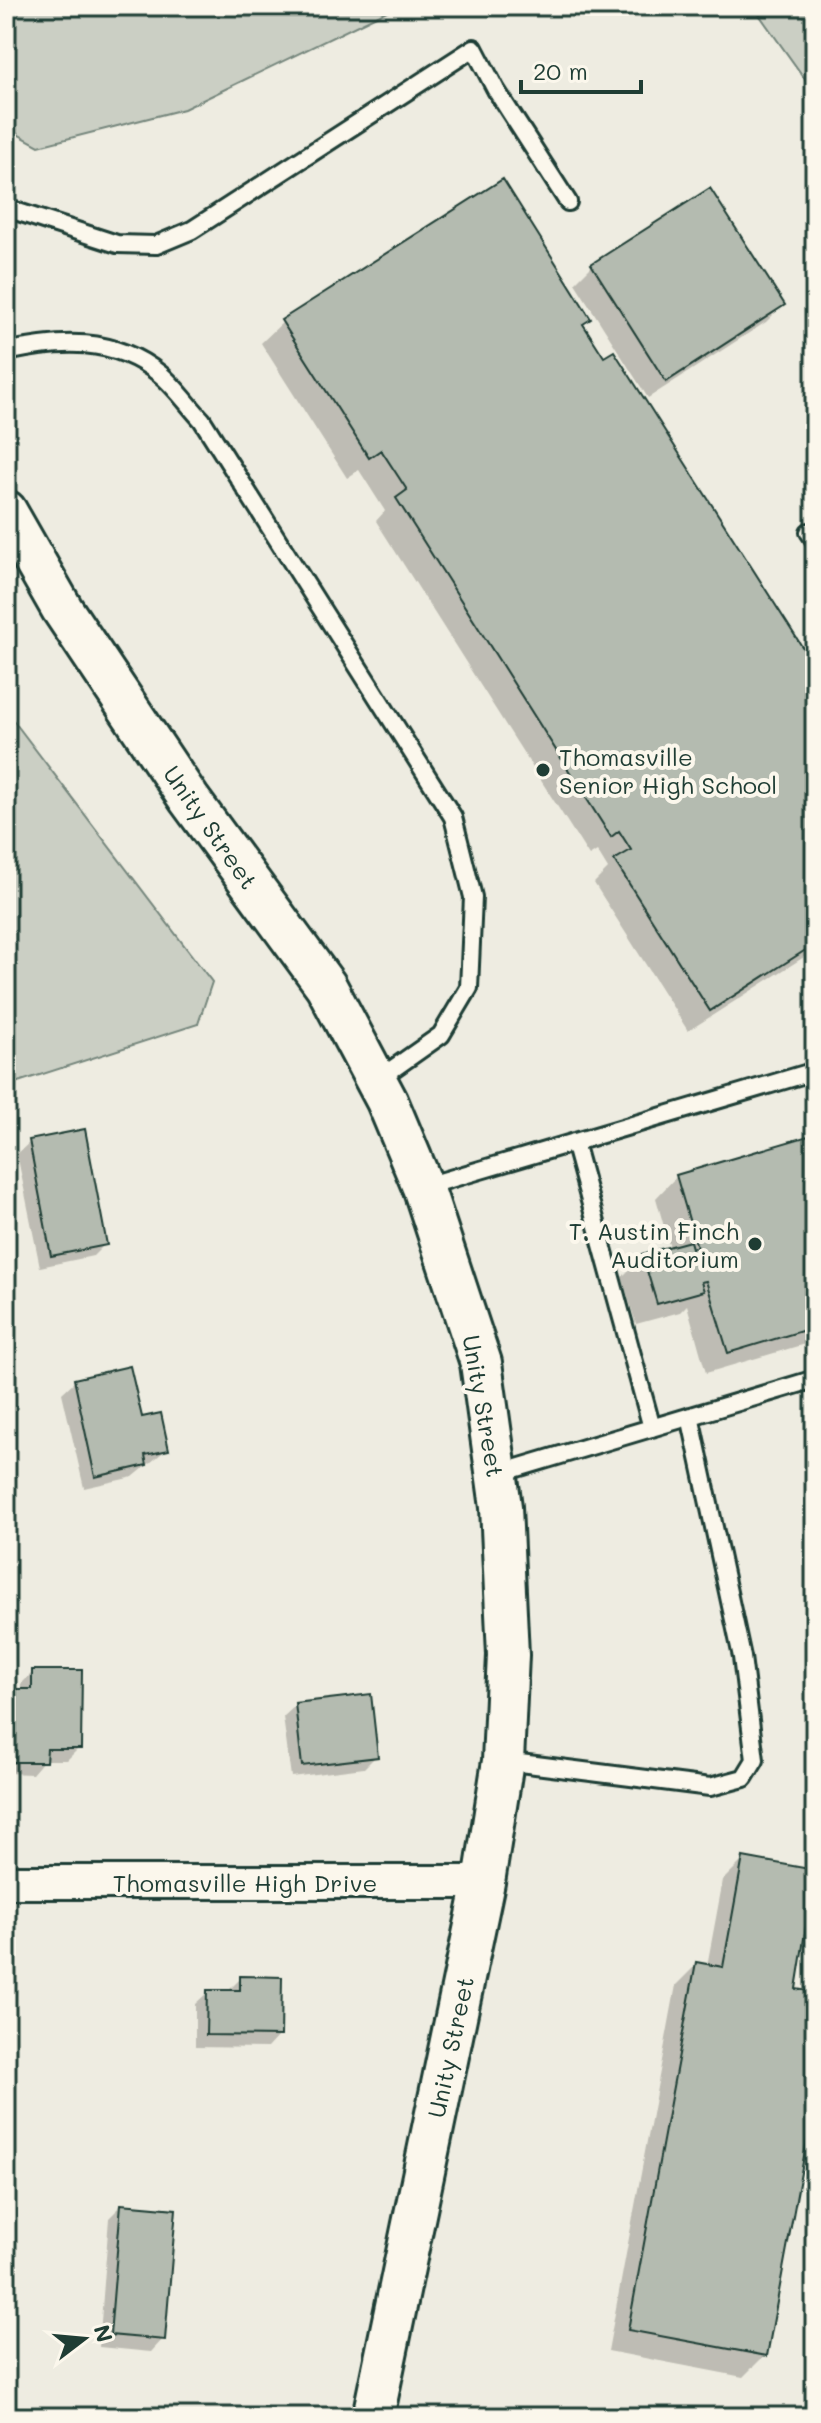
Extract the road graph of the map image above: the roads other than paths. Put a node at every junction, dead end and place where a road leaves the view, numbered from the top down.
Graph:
1 (568, 202) dead end
2 (6, 208) edge
3 (6, 352) edge
4 (6, 511) edge
5 (815, 1071) edge
6 (376, 1081) junction
7 (574, 1142) junction
8 (423, 1187) junction
9 (815, 1379) edge
10 (690, 1416) junction
11 (652, 1428) junction
12 (497, 1474) junction
13 (503, 1761) junction
14 (6, 1882) edge
15 (484, 1882) junction
16 (373, 2417) edge

1 - 2 lane
3 - 6 lane
4 - 6 street, Unity Street
5 - 7 lane
6 - 8 street, Unity Street
7 - 8 lane
7 - 11 lane
8 - 12 street, Unity Street
9 - 10 lane
10 - 11 lane
10 - 13 lane
11 - 12 lane
12 - 13 street, Unity Street
13 - 15 street, Unity Street
14 - 15 street, Thomasville High Drive
15 - 16 street, Unity Street

